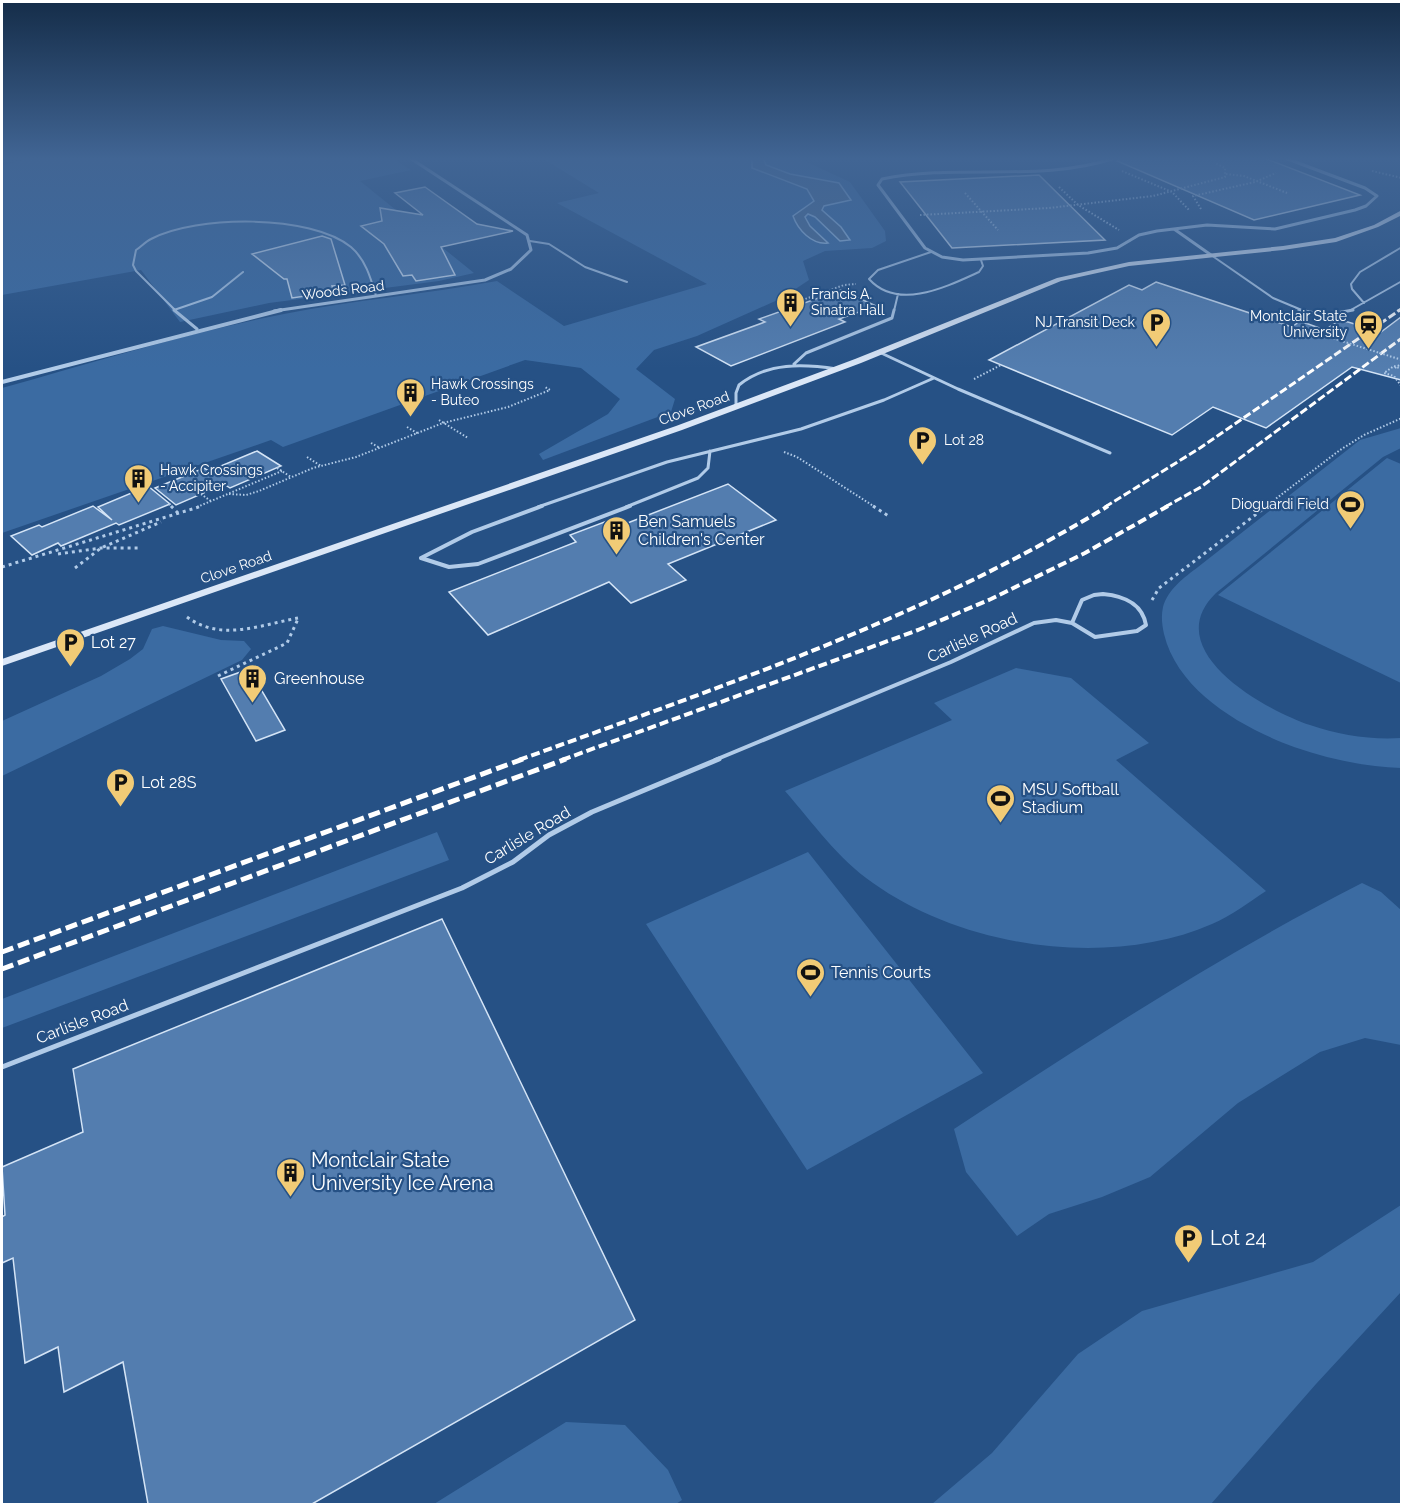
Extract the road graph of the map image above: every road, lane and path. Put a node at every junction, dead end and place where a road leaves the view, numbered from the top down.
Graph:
1 (186, 228) edge
2 (307, 228) edge
3 (517, 228) edge
4 (911, 228) edge
5 (1116, 228) edge
6 (1171, 228) edge
7 (1173, 228) edge
8 (1369, 228) edge
9 (1132, 238) junction
10 (530, 241) junction
11 (1401, 247) edge
12 (930, 252) junction
13 (1211, 255) junction
14 (981, 260) junction
15 (243, 273) dead end
16 (1401, 281) edge
17 (627, 282) dead end
18 (859, 284) dead end
19 (898, 294) junction
20 (376, 296) junction
21 (1364, 303) junction
22 (174, 310) junction
23 (782, 311) dead end
24 (197, 329) junction
25 (1340, 330) dead end
26 (879, 352) junction
27 (1401, 361) edge
28 (794, 364) junction
29 (1001, 365) dead end
30 (837, 369) junction
31 (1401, 369) edge
32 (934, 378) junction
33 (971, 381) dead end
34 (2, 382) edge
35 (544, 387) dead end
36 (1401, 387) edge
37 (484, 406) dead end
38 (736, 407) junction
39 (491, 410) junction
40 (1401, 418) edge
41 (439, 420) dead end
42 (443, 423) junction
43 (407, 427) dead end
44 (419, 434) junction
45 (468, 438) dead end
46 (371, 443) dead end
47 (380, 448) junction
48 (779, 450) dead end
49 (710, 451) junction
50 (349, 453) dead end
51 (1110, 453) dead end
52 (307, 457) dead end
53 (356, 457) junction
54 (321, 466) junction
55 (277, 468) dead end
56 (282, 471) junction
57 (292, 477) junction
58 (201, 494) dead end
59 (229, 494) junction
60 (212, 502) junction
61 (168, 504) dead end
62 (180, 513) junction
63 (890, 517) dead end
64 (124, 523) dead end
65 (131, 528) junction
66 (71, 542) dead end
67 (76, 546) junction
68 (101, 548) junction
69 (138, 548) dead end
70 (38, 552) dead end
71 (42, 556) junction
72 (2, 567) edge
73 (75, 568) dead end
74 (1142, 608) junction
75 (191, 621) dead end
76 (1072, 623) junction
77 (2, 663) edge
78 (218, 676) dead end
79 (2, 1067) edge

1 - 22 lane
2 - 20 lane
3 - 10 street
4 - 12 street
5 - 9 path
6 - 9 street
7 - 13 street
8 - 13 street, Clove Road
9 - 14 street
10 - 17 lane
10 - 20 street, Woods Road
11 - 21 lane
12 - 14 street
12 - 19 lane
13 - 21 lane
13 - 26 street, Clove Road
14 - 19 lane
15 - 22 lane
16 - 21 lane
18 - 23 path
19 - 28 lane
20 - 24 street, Woods Road
22 - 24 lane
24 - 34 street, Woods Road
25 - 27 path, bridge
26 - 30 street, Clove Road
26 - 32 lane
27 - 31 path, bridge
28 - 30 lane
28 - 38 lane
29 - 33 path
30 - 38 street, Clove Road
31 - 36 path
32 - 49 lane
32 - 51 lane
35 - 39 path
37 - 39 path
38 - 77 street, Clove Road
39 - 42 path
40 - 74 path
41 - 42 path
42 - 44 path
42 - 45 path
43 - 44 path
44 - 47 path
46 - 47 path
47 - 53 path
48 - 63 path
49 - 49 lane
50 - 53 path
52 - 54 path
53 - 54 path
54 - 57 path
55 - 56 path
56 - 57 path
56 - 59 path
57 - 59 path
58 - 60 path
59 - 60 path
60 - 62 path
61 - 62 path
62 - 65 path
62 - 68 path
64 - 65 path
65 - 67 path
66 - 67 path
67 - 71 path
68 - 69 path
68 - 71 path
68 - 73 path
70 - 71 path
71 - 72 path
74 - 76 lane
74 - 76 lane, Carlisle Road
75 - 78 path
76 - 79 lane, Carlisle Road

